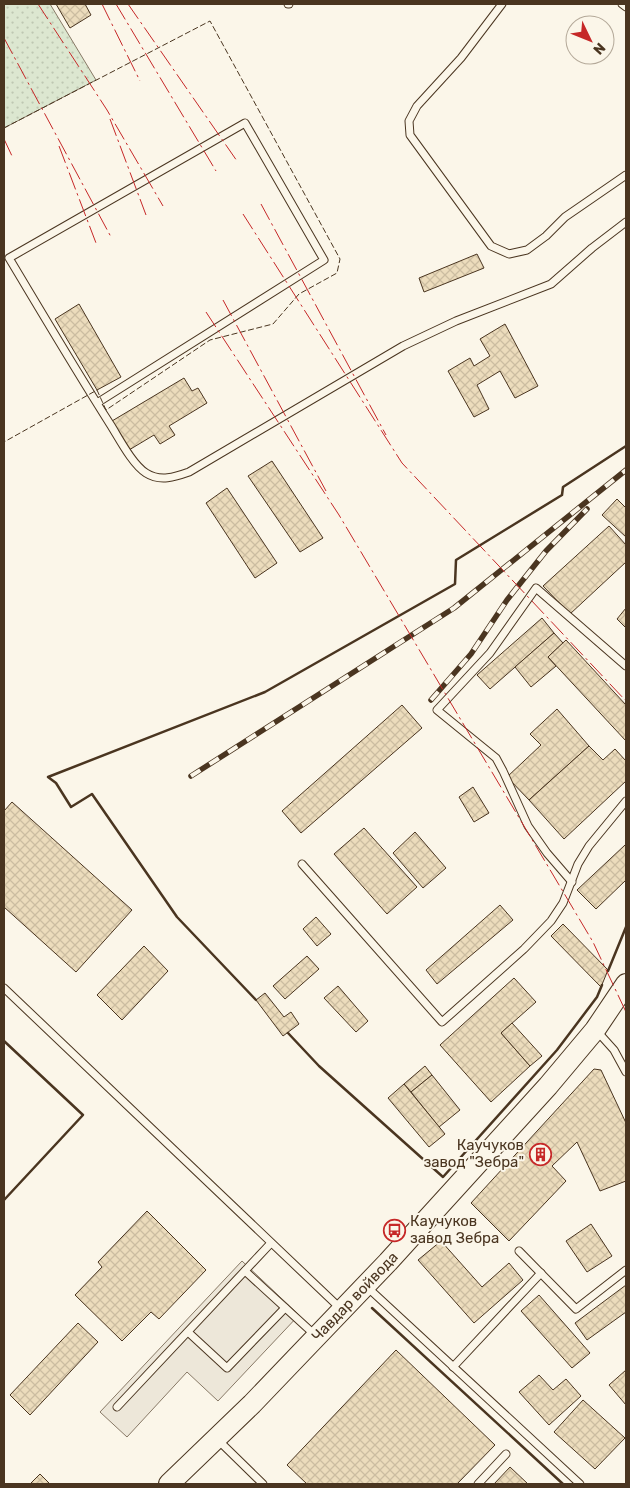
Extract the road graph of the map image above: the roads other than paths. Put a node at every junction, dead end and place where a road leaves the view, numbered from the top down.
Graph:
1 (502, 4) edge
2 (622, 4) edge
3 (626, 7) edge
4 (626, 176) edge
5 (626, 222) edge
6 (97, 403) junction
7 (626, 666) edge
8 (626, 802) edge
9 (302, 864) dead end
10 (572, 882) junction
11 (626, 984) edge
12 (4, 988) edge
13 (595, 1030) junction
14 (626, 1072) edge
15 (271, 1243) junction
16 (519, 1251) dead end
17 (626, 1270) edge
18 (245, 1271) junction
19 (541, 1273) junction
20 (366, 1286) junction
21 (285, 1308) junction
22 (343, 1311) junction
23 (188, 1332) junction
24 (317, 1337) junction
25 (453, 1367) junction
26 (117, 1407) dead end
27 (216, 1439) junction
28 (506, 1454) dead end
29 (169, 1484) edge
30 (263, 1484) edge
31 (478, 1484) edge
32 (580, 1484) edge

1 - 4 lane
2 - 3 lane
5 - 6 lane
6 - 6 lane
7 - 10 lane
8 - 10 lane
9 - 10 lane
11 - 13 street, Чавдар войвода
12 - 15 lane
13 - 14 lane
13 - 20 street, Чавдар войвода
15 - 18 lane
15 - 22 lane
16 - 19 lane
17 - 19 lane
18 - 21 lane
18 - 23 lane
19 - 25 lane
20 - 22 street, Чавдар войвода
20 - 25 lane
21 - 23 lane
21 - 24 lane
22 - 24 street, Чавдар войвода
23 - 26 lane
24 - 27 street, Чавдар войвода
25 - 32 lane
27 - 29 street, Чавдар войвода
27 - 30 lane
28 - 31 lane

